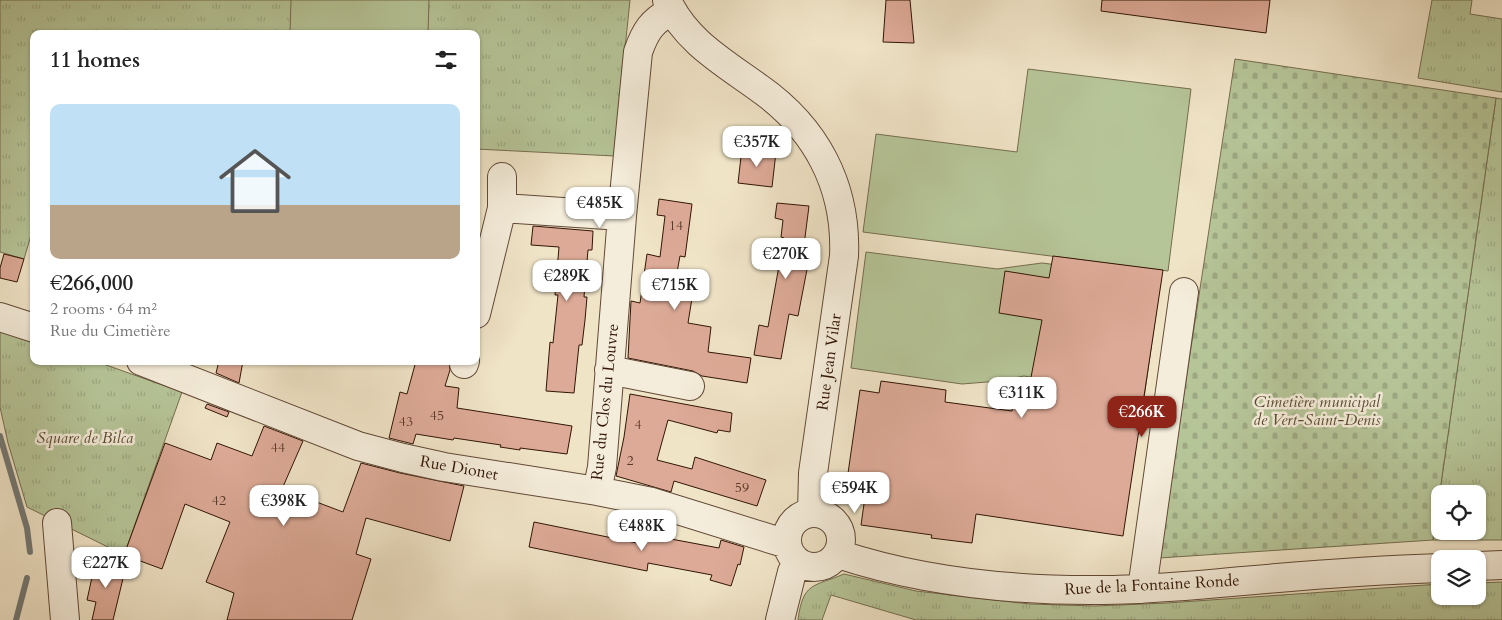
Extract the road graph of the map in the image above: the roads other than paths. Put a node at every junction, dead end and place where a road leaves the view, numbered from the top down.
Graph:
1 (670, 5) edge
2 (502, 177) dead end
3 (502, 208) junction
4 (622, 216) junction
5 (1184, 292) dead end
6 (480, 298) edge
7 (0, 317) edge
8 (30, 327) edge
9 (151, 365) edge
10 (609, 370) junction
11 (690, 386) dead end
12 (597, 490) junction
13 (812, 513) junction
14 (57, 523) dead end
15 (792, 553) junction
16 (838, 554) junction
17 (1486, 566) edge
18 (1502, 566) edge
19 (1431, 569) edge
20 (1142, 589) junction
21 (65, 620) edge
22 (780, 620) edge

1 - 4 street, Rue du Clos du Louvre
1 - 13 street, Rue Jean Vilar
2 - 3 street
3 - 4 street
3 - 6 street
4 - 10 street, Rue du Clos du Louvre
5 - 20 street
7 - 8 street
9 - 12 street, Rue Dionet
10 - 11 street
10 - 12 street, Rue du Clos du Louvre
12 - 15 street, Rue Dionet
13 - 15 street
13 - 16 street
14 - 21 street
15 - 16 street
15 - 22 street
16 - 20 street, Rue de la Fontaine Ronde
17 - 18 street
19 - 20 street, Rue de la Fontaine Ronde

